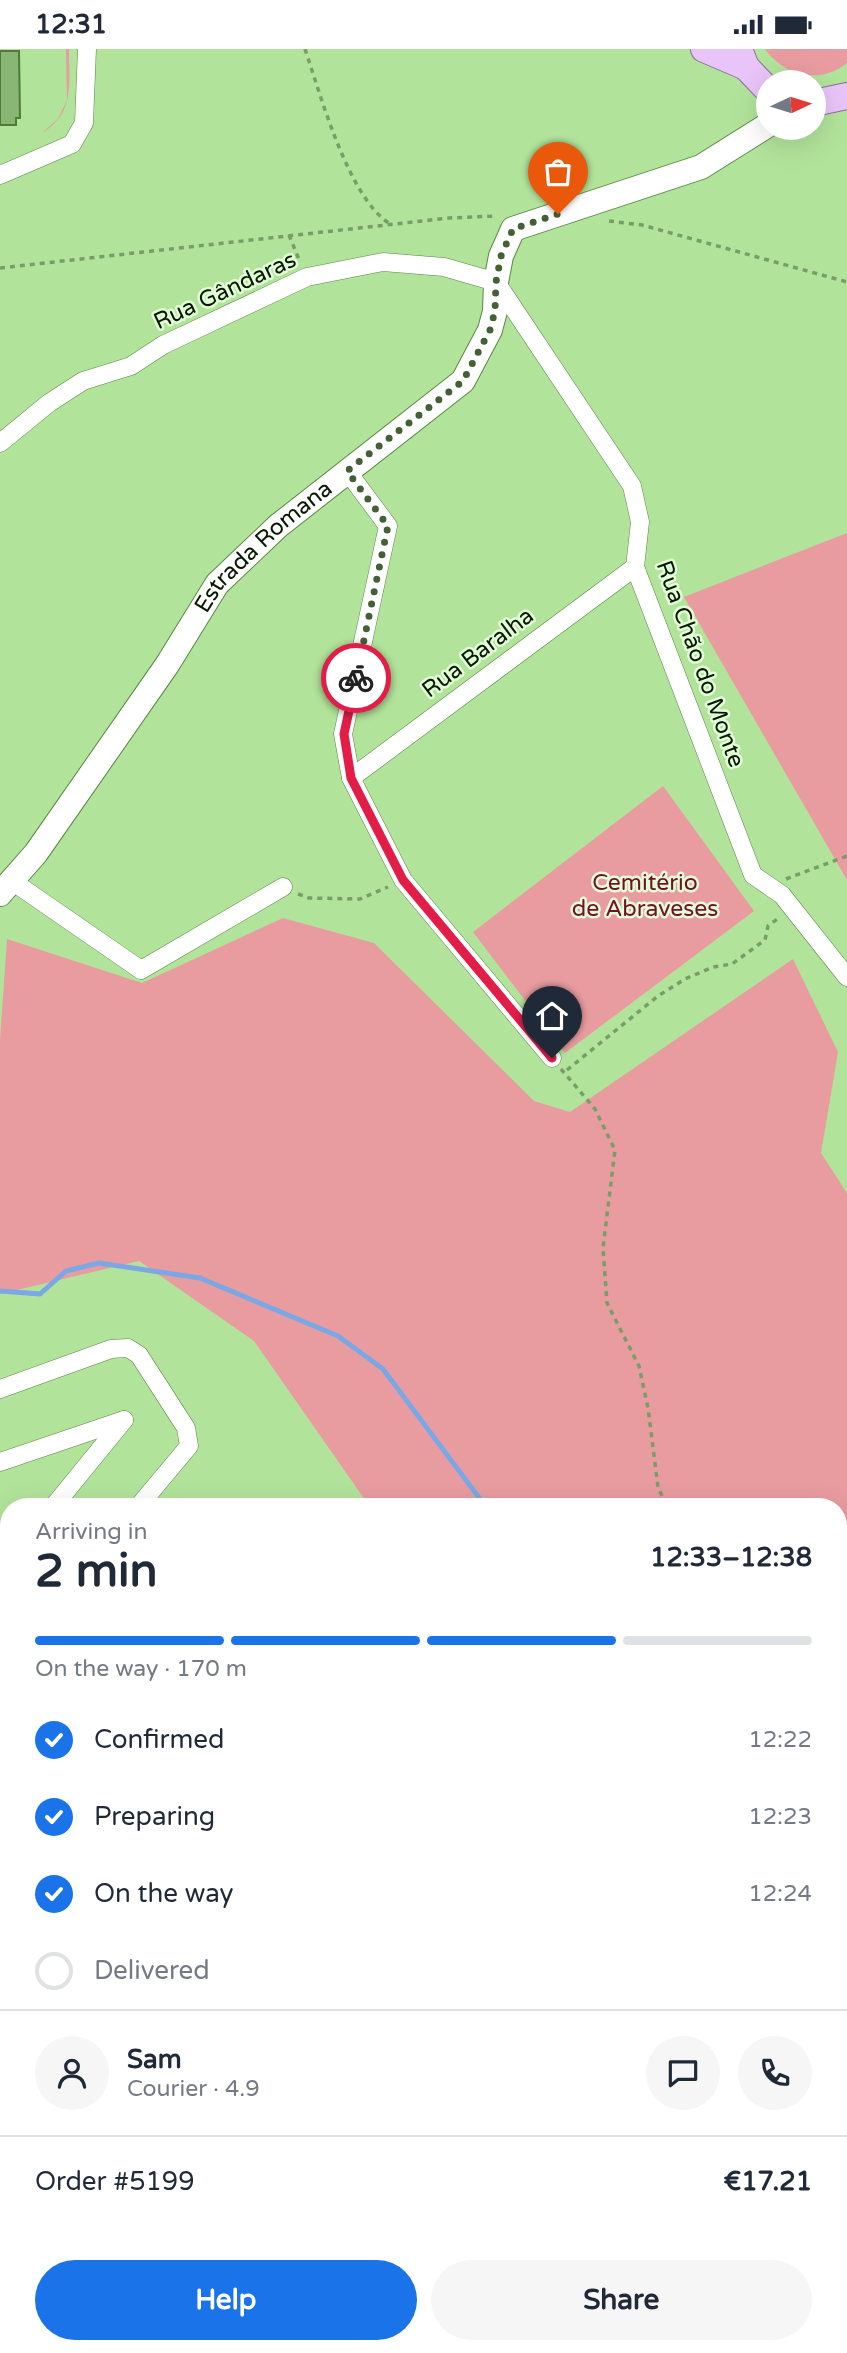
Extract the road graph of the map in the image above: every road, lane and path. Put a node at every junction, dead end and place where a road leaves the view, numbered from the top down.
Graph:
1 (87, 49) edge
2 (305, 49) edge
3 (704, 49) edge
4 (742, 58) edge
5 (756, 76) edge
6 (756, 132) edge
7 (0, 175) edge
8 (497, 216) dead end
9 (606, 220) dead end
10 (391, 224) junction
11 (289, 235) junction
12 (0, 268) edge
13 (307, 277) junction
14 (496, 282) junction
15 (847, 282) edge
16 (0, 443) edge
17 (347, 471) junction
18 (635, 567) junction
19 (351, 778) junction
20 (847, 856) edge
21 (403, 880) junction
22 (768, 885) junction
23 (6, 887) edge
24 (284, 887) joint
25 (793, 907) junction
26 (847, 977) edge
27 (558, 1065) junction
28 (0, 1389) edge
29 (0, 1462) edge
30 (60, 1498) edge
31 (146, 1498) edge
32 (663, 1498) edge

1 - 7 street
2 - 10 path
3 - 4 main road
4 - 5 main road
6 - 14 street, Estrada Romana
8 - 10 path
9 - 15 path
10 - 11 path
11 - 12 path
11 - 13 path
13 - 14 street, Rua Gândaras
13 - 16 street, Rua Gândaras
14 - 17 street, Estrada Romana
14 - 18 street, Rua Chão do Monte
17 - 19 street
17 - 23 street, Estrada Romana
18 - 19 street, Rua Baralha
18 - 22 street, Rua Chão do Monte
19 - 21 street
20 - 22 path
21 - 24 path
21 - 27 street
22 - 25 street, Rua Chão do Monte
23 - 24 street
25 - 26 street, Rua Chão do Monte
25 - 27 path
27 - 32 path
28 - 31 street
29 - 30 street

